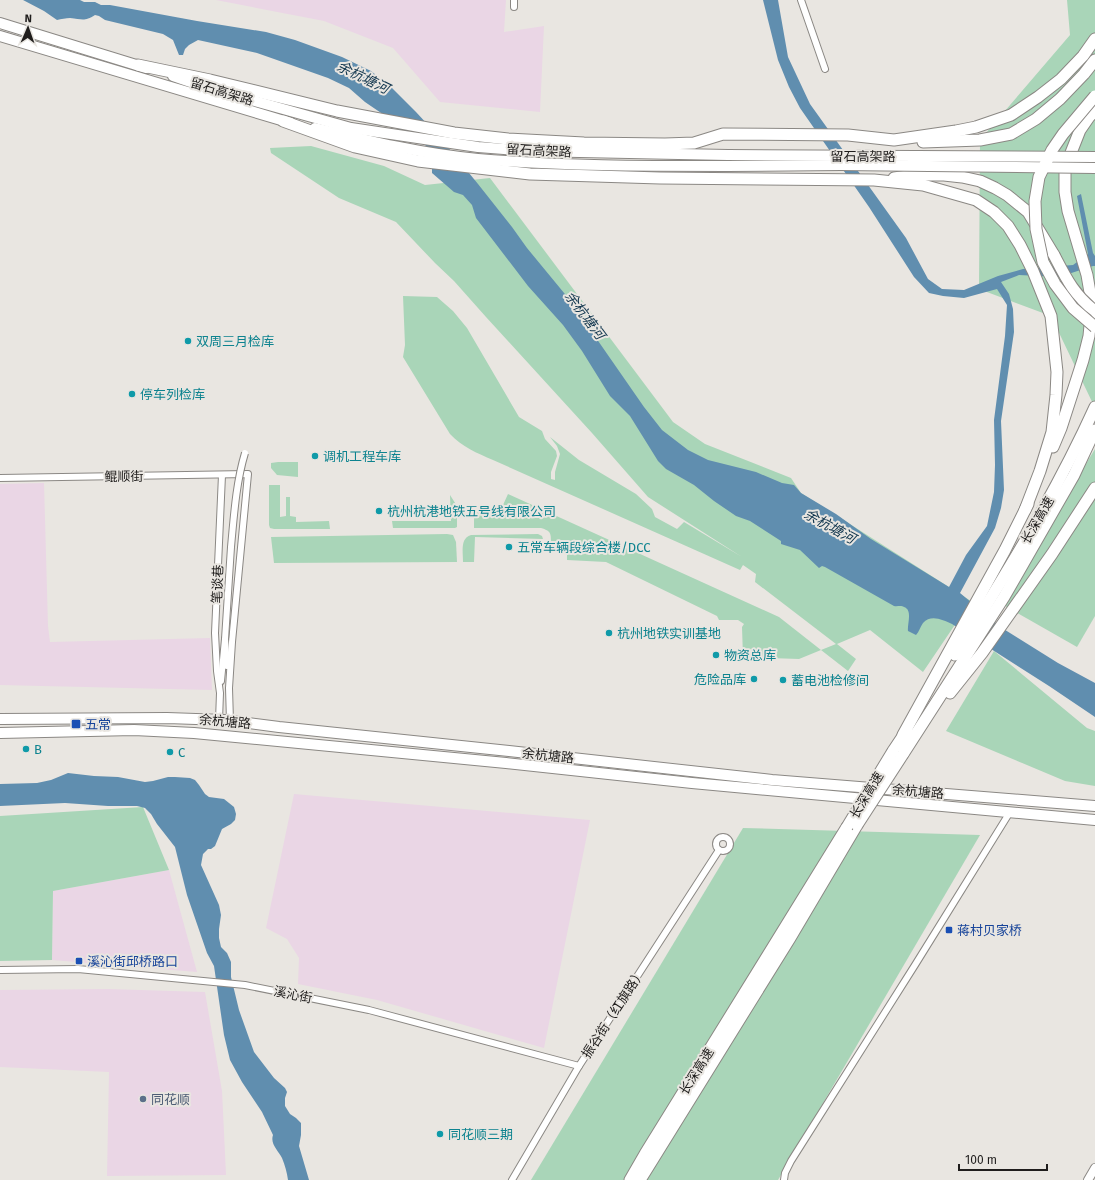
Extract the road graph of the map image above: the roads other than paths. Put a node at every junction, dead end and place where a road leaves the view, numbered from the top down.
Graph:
1 (801, 0) edge
2 (0, 19) edge
3 (0, 23) edge
4 (37, 34) junction
5 (0, 37) edge
6 (1095, 39) edge
7 (1095, 60) edge
8 (138, 65) junction
9 (825, 70) dead end
10 (1095, 96) edge
11 (1095, 111) edge
12 (283, 121) junction
13 (894, 140) junction
14 (1095, 157) edge
15 (1095, 168) edge
16 (874, 180) junction
17 (1095, 311) edge
18 (1095, 327) edge
19 (1095, 407) edge
20 (1095, 430) edge
21 (245, 452) dead end
22 (248, 474) joint
23 (222, 475) junction
24 (0, 478) edge
25 (1095, 488) edge
26 (1025, 510) junction
27 (995, 600) junction
28 (225, 639) junction
29 (229, 688) junction
30 (220, 693) junction
31 (0, 719) edge
32 (219, 720) junction
33 (230, 720) junction
34 (0, 733) edge
35 (907, 739) junction
36 (1095, 806) edge
37 (1010, 812) junction
38 (1095, 820) edge
39 (852, 826) junction
40 (719, 850) dead end
41 (0, 970) edge
42 (579, 1066) junction
43 (1095, 1168) edge
44 (512, 1180) edge
45 (630, 1180) edge
46 (640, 1180) edge
47 (784, 1180) edge
48 (1088, 1180) edge

1 - 9 street
2 - 4 main road
3 - 4 main road, 留石高架路
4 - 8 main road, 留石高架路
5 - 12 main road, 留石高架路
6 - 13 highway
7 - 13 highway
8 - 13 highway
8 - 14 main road, 留石高架路, bridge
10 - 18 highway, bridge
11 - 26 highway, bridge
12 - 15 main road, 留石高架路, bridge
12 - 16 highway
16 - 17 highway, bridge
16 - 26 highway
19 - 27 highway, 长深高速
20 - 27 highway, 长深高速
21 - 28 street, 笔谈巷, bridge
22 - 23 street, 鲲顺街
22 - 29 street, 笔谈巷
23 - 24 street, 鲲顺街
23 - 30 street, 笔谈巷
25 - 35 highway
26 - 35 highway
27 - 35 highway, 长深高速
28 - 29 street, 笔谈巷
28 - 30 street, 笔谈巷
29 - 33 street, 笔谈巷
30 - 32 street, 笔谈巷
31 - 32 main road, 余杭塘路
32 - 33 main road, 余杭塘路
33 - 36 main road, 余杭塘路
34 - 37 main road, 余杭塘路
35 - 39 highway, 长深高速, bridge
37 - 38 main road, 余杭塘路
37 - 47 street
39 - 45 highway, 长深高速
39 - 46 highway, 长深高速
40 - 42 street, 振谷街（红旗路）
41 - 42 street, 溪沁街
42 - 44 street, 振谷街（红旗路）
43 - 48 street

